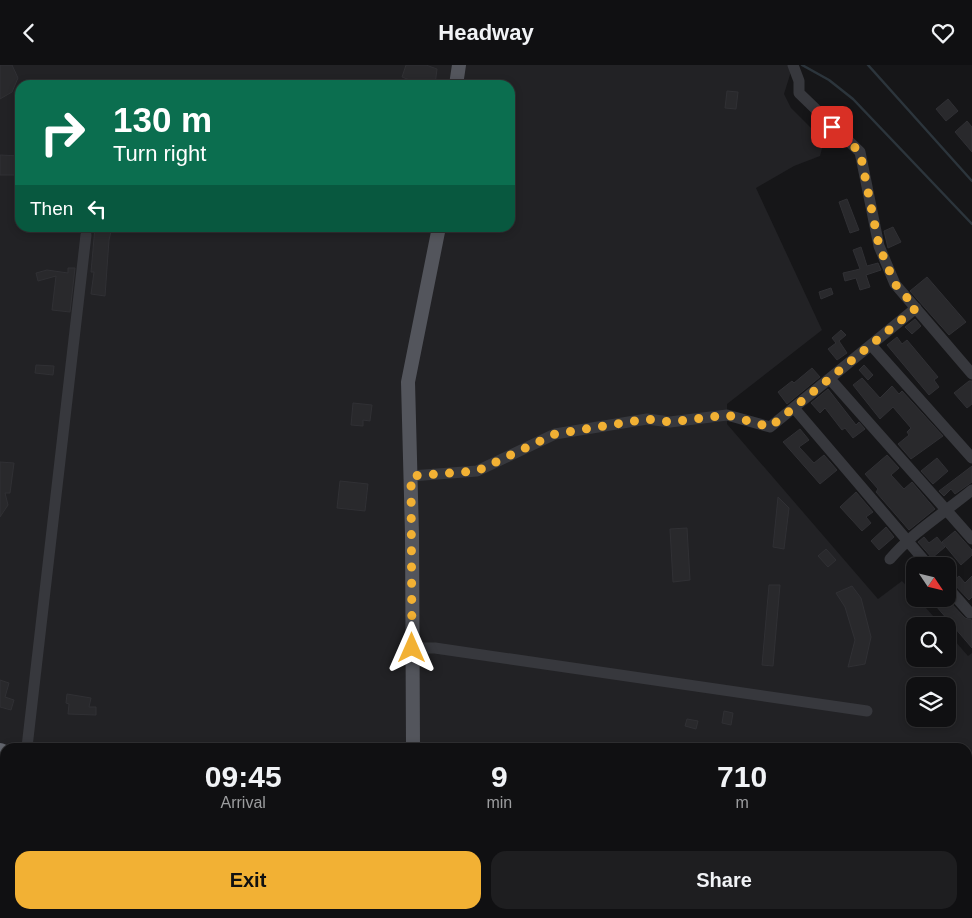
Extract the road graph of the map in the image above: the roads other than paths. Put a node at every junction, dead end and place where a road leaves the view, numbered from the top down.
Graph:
1 (793, 65) edge
2 (456, 66) edge
3 (456, 80) edge
4 (438, 232) edge
5 (86, 235) dead end
6 (916, 308) junction
7 (871, 345) junction
8 (972, 374) edge
9 (830, 379) junction
10 (794, 408) junction
11 (972, 458) edge
12 (411, 476) junction
13 (972, 489) edge
14 (947, 511) junction
15 (972, 539) edge
16 (906, 540) junction
17 (921, 557) edge
18 (890, 559) dead end
19 (956, 596) edge
20 (970, 613) dead end
21 (412, 648) junction
22 (867, 711) dead end
23 (27, 743) edge
24 (414, 743) edge

1 - 6 street
2 - 3 main road
4 - 12 main road
5 - 23 street
6 - 7 street
6 - 8 street
7 - 9 street
7 - 11 street
9 - 10 street
9 - 14 street
10 - 12 street
10 - 16 street
12 - 21 main road
13 - 14 street
14 - 15 street
14 - 16 street
16 - 17 street
16 - 18 street
19 - 20 street
21 - 22 street
21 - 24 main road

